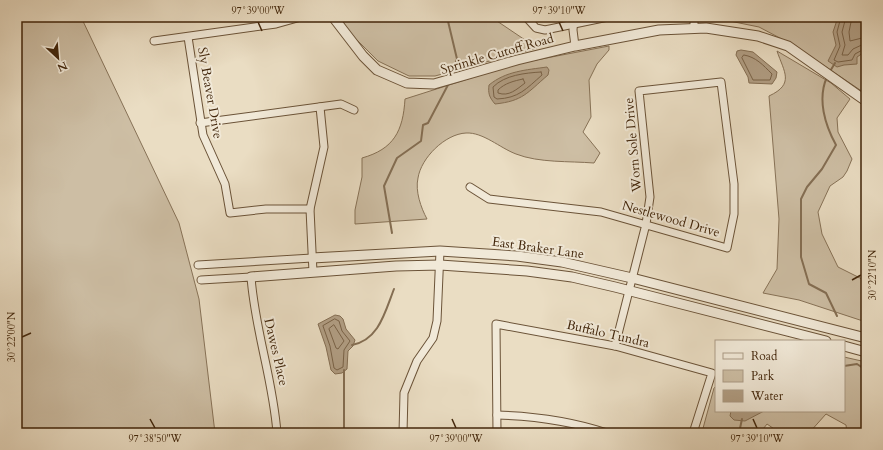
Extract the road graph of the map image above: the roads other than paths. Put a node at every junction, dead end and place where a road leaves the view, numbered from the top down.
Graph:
1 (301, 17) edge
2 (333, 17) edge
3 (526, 17) edge
4 (608, 17) edge
5 (694, 17) edge
6 (573, 20) edge
7 (694, 28) junction
8 (188, 37) junction
9 (154, 41) dead end
10 (575, 46) junction
11 (722, 82) joint
12 (866, 101) edge
13 (320, 107) junction
14 (354, 110) dead end
15 (200, 123) junction
16 (470, 187) dead end
17 (310, 209) junction
18 (646, 224) junction
19 (440, 251) junction
20 (312, 258) junction
21 (198, 265) dead end
22 (440, 265) junction
23 (313, 272) junction
24 (251, 277) junction
25 (632, 278) junction
26 (201, 280) dead end
27 (629, 290) junction
28 (866, 338) edge
29 (822, 340) edge
30 (615, 346) junction
31 (845, 346) edge
32 (866, 352) edge
33 (497, 415) junction
34 (277, 433) edge
35 (403, 433) edge
36 (497, 433) edge
37 (607, 433) edge
38 (693, 433) edge

1 - 8 street
2 - 10 street, Sprinkle Cutoff Road
3 - 6 street
4 - 6 street
5 - 7 street
6 - 10 street
7 - 10 street, Sprinkle Cutoff Road
7 - 12 street, Sprinkle Cutoff Road
8 - 9 street
8 - 15 street, Sly Beaver Drive
11 - 18 street, Worn Sole Drive
11 - 18 street, Nestlewood Drive
13 - 14 street
13 - 15 street
13 - 17 street
15 - 17 street, Sly Beaver Drive
16 - 18 street, Nestlewood Drive
17 - 20 street
18 - 25 street, Worn Sole Drive
19 - 20 street, East Braker Lane
19 - 22 street
19 - 25 street, East Braker Lane
20 - 21 street, East Braker Lane
20 - 23 street
22 - 23 street, East Braker Lane
22 - 27 street, East Braker Lane
22 - 35 street
23 - 24 street, East Braker Lane
24 - 26 street, East Braker Lane
24 - 34 street, Dawes Place
25 - 27 street, Worn Sole Drive
25 - 28 street, East Braker Lane
27 - 29 street, East Braker Lane
27 - 30 street, Worn Sole Drive
30 - 33 street, Buffalo Tundra
30 - 38 street, Buffalo Tundra
31 - 32 street
33 - 36 street
33 - 37 street

